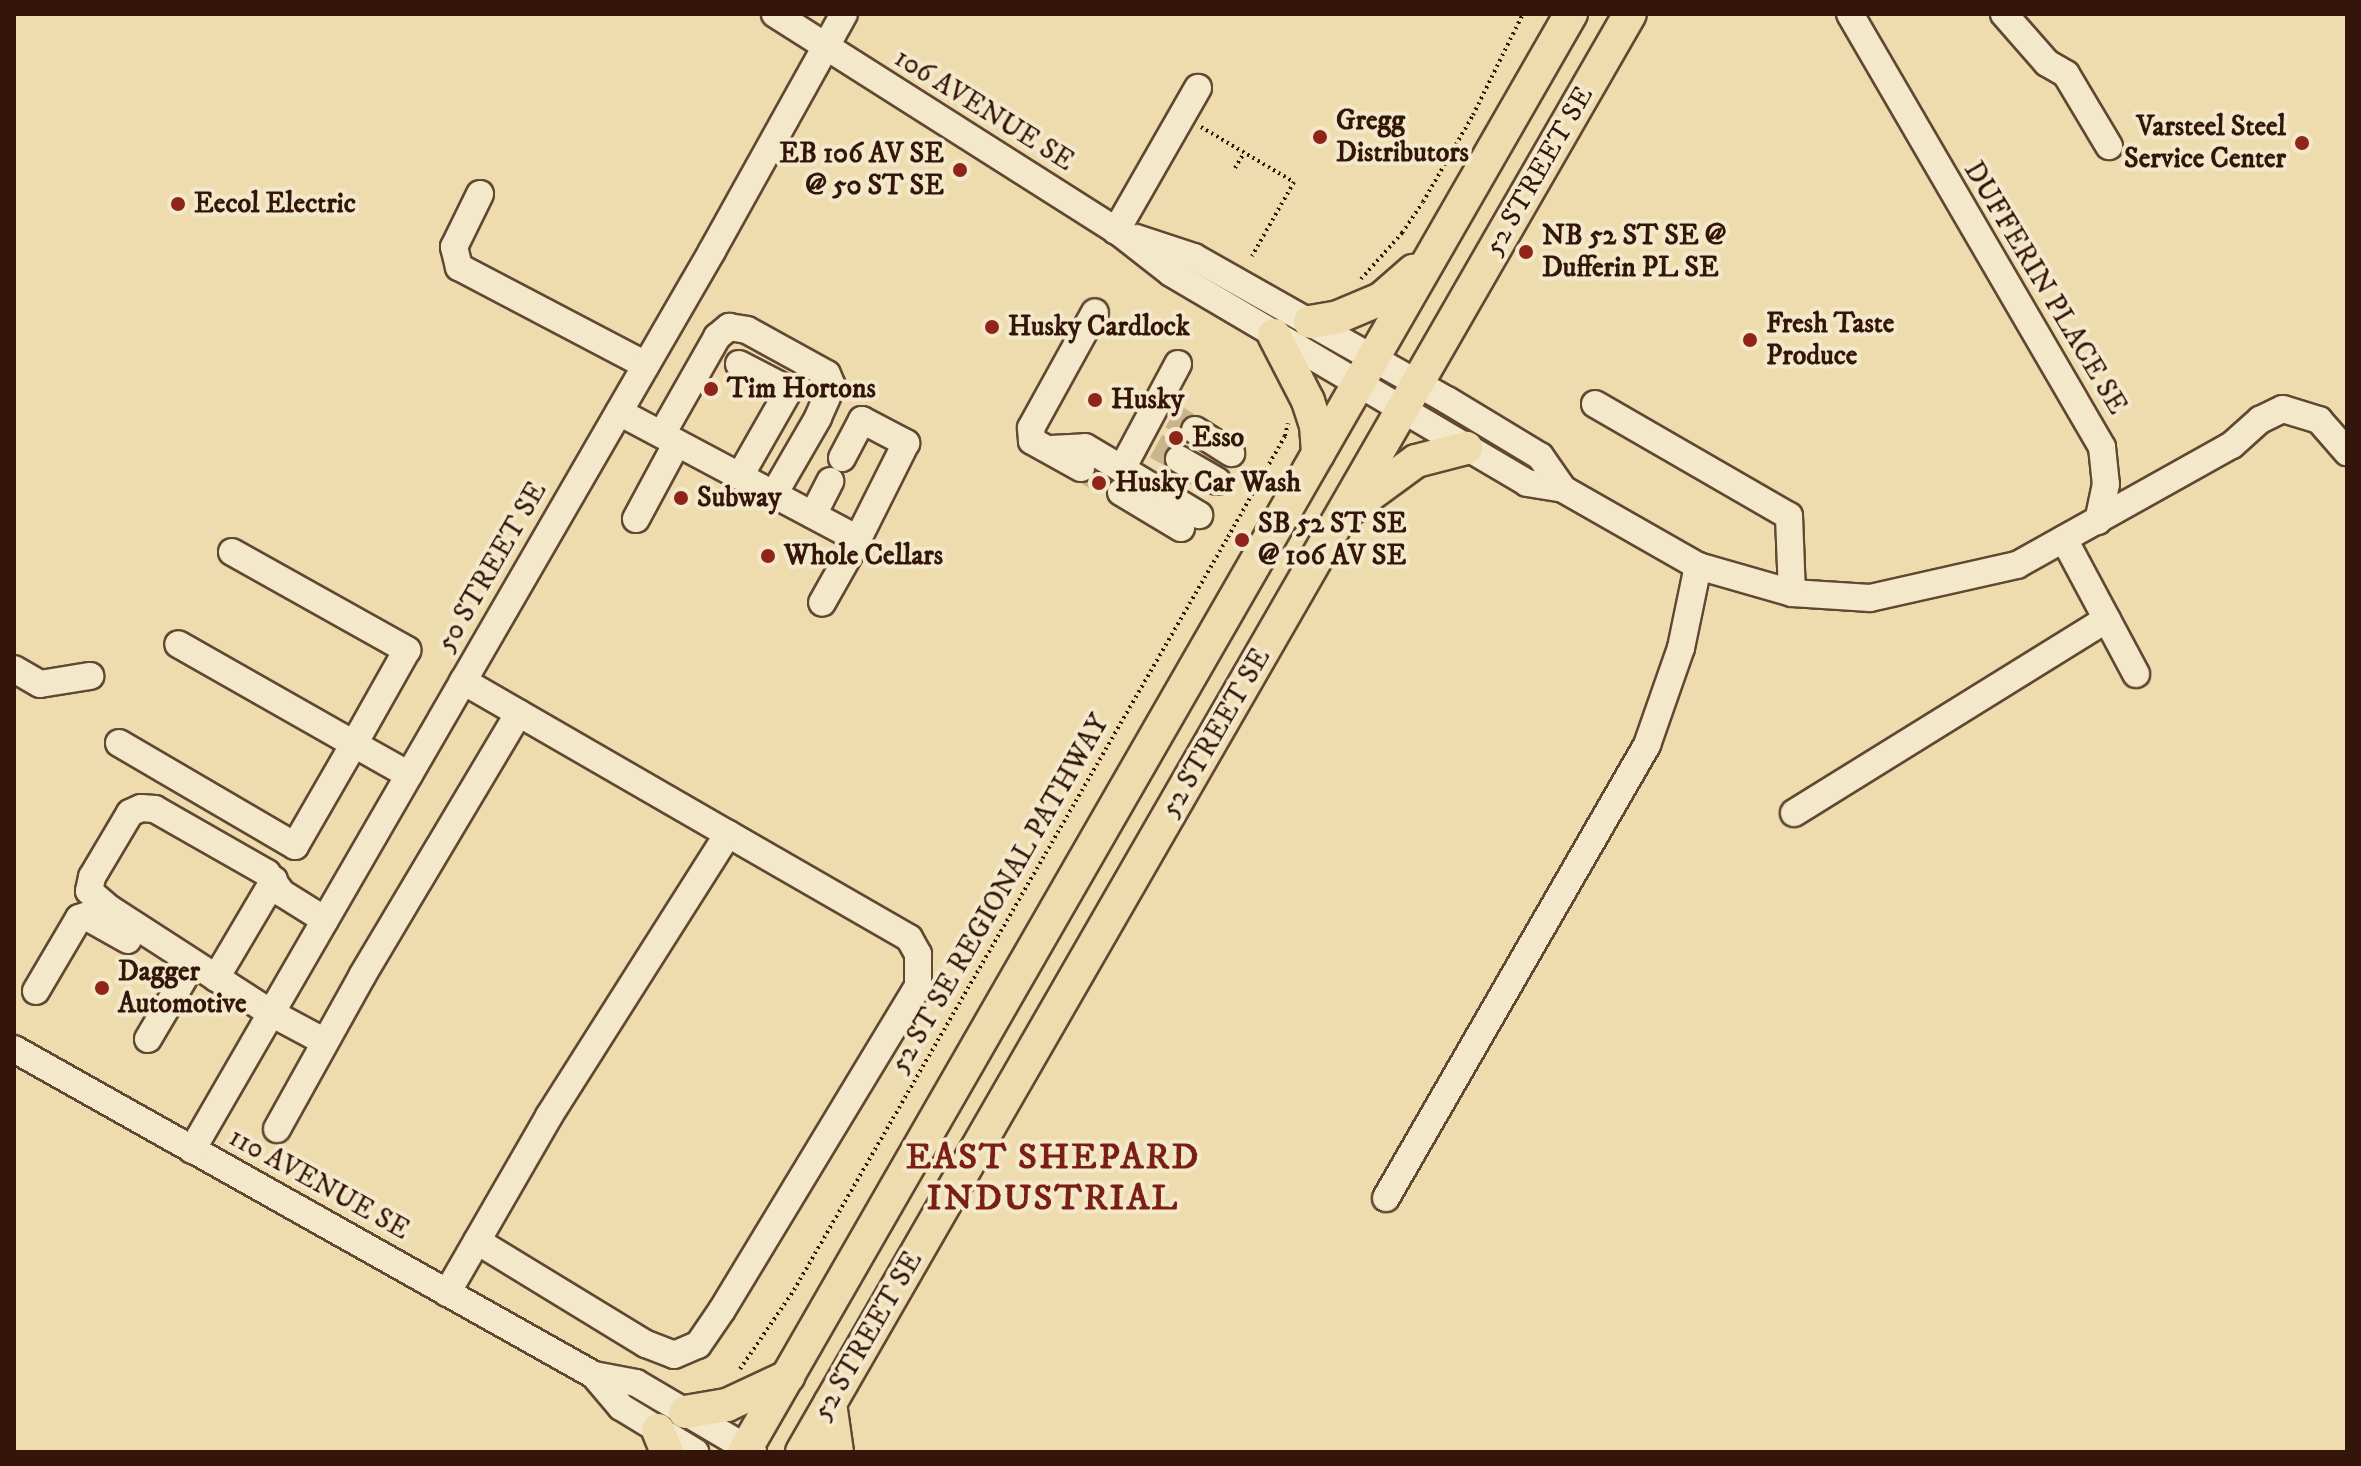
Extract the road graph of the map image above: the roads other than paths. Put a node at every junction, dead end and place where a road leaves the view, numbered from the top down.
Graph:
1 (775, 14) edge
2 (844, 14) edge
3 (1571, 14) edge
4 (1630, 14) edge
5 (1850, 14) edge
6 (2004, 14) edge
7 (826, 47) junction
8 (1198, 88) dead end
9 (2109, 146) dead end
10 (480, 194) dead end
11 (1118, 232) junction
12 (1434, 253) junction
13 (1095, 312) dead end
14 (1310, 322) junction
15 (1274, 335) junction
16 (739, 364) dead end
17 (1178, 364) dead end
18 (646, 365) junction
19 (1366, 371) junction
20 (1409, 396) junction
21 (1595, 404) dead end
22 (619, 412) junction
23 (1195, 430) tunnel mouth
24 (669, 438) junction
25 (1466, 448) junction
26 (1051, 449) junction
27 (2347, 452) edge
28 (1231, 453) dead end
29 (1318, 454) junction
30 (842, 458) dead end
31 (1179, 459) tunnel mouth
32 (1081, 468) tunnel mouth
33 (740, 476) junction
34 (1121, 480) junction
35 (830, 481) dead end
36 (1217, 481) dead end
37 (1563, 489) junction
38 (774, 494) junction
39 (813, 515) junction
40 (1340, 517) junction
41 (636, 519) dead end
42 (1190, 521) dead end
43 (2098, 521) junction
44 (858, 539) junction
45 (2064, 539) junction
46 (232, 552) dead end
47 (1698, 566) junction
48 (1792, 593) junction
49 (822, 603) dead end
50 (2107, 619) junction
51 (178, 644) dead end
52 (14, 669) edge
53 (2136, 674) dead end
54 (90, 676) dead end
55 (463, 681) junction
56 (519, 713) junction
57 (119, 743) dead end
58 (354, 744) junction
59 (409, 775) junction
60 (1794, 813) dead end
61 (728, 834) junction
62 (274, 880) junction
63 (325, 920) junction
64 (190, 969) junction
65 (216, 978) junction
66 (36, 991) dead end
67 (271, 1013) junction
68 (148, 1039) dead end
69 (325, 1042) junction
70 (14, 1049) edge
71 (277, 1129) dead end
72 (192, 1150) junction
73 (1386, 1198) dead end
74 (477, 1241) junction
75 (447, 1293) junction
76 (594, 1375) junction
77 (789, 1376) junction
78 (830, 1403) junction
79 (685, 1412) junction
80 (663, 1441) edge
81 (748, 1451) edge
82 (695, 1452) edge
83 (802, 1452) edge
84 (837, 1452) edge

1 - 7 street, 106 AVENUE SE
2 - 7 street, 50 STREET SE
3 - 12 main road, 52 STREET SE
4 - 20 main road, 52 STREET SE
5 - 43 street, DUFFERIN PLACE SE
6 - 9 street
7 - 11 street, 106 AVENUE SE
7 - 18 street, 50 STREET SE
8 - 11 street
10 - 18 street
11 - 14 street, 106 AVENUE SE
11 - 15 street, 106 AVENUE SE
12 - 14 main road
12 - 19 main road, 52 STREET SE
13 - 26 street
14 - 19 street, 106 AVENUE SE
15 - 19 street, 106 AVENUE SE
15 - 29 main road
16 - 33 street
17 - 34 street
18 - 22 street, 50 STREET SE
19 - 20 street, 106 AVENUE SE
19 - 29 main road, 52 STREET SE
20 - 25 street
20 - 37 street
20 - 40 main road, 52 STREET SE
21 - 48 street
22 - 24 street
22 - 55 street, 50 STREET SE
23 - 28 street
24 - 33 street
24 - 38 street
24 - 41 street
25 - 37 street
25 - 40 main road
26 - 32 street
26 - 34 street
27 - 43 street
29 - 77 main road, 52 STREET SE
30 - 44 street
31 - 36 street
33 - 38 street
34 - 42 street
35 - 39 street
37 - 47 street
38 - 39 street
39 - 44 street
40 - 78 main road, 52 STREET SE
43 - 45 street
44 - 49 street
45 - 48 street
45 - 50 street
46 - 58 street
47 - 48 street
47 - 73 street
50 - 53 street
50 - 60 street
51 - 58 street
52 - 54 street
55 - 56 street
55 - 59 street, 50 STREET SE
56 - 61 street
56 - 69 street
57 - 58 street
58 - 59 street
59 - 63 street, 50 STREET SE
61 - 74 street
61 - 74 street
62 - 63 street
62 - 64 street
62 - 65 street
63 - 67 street, 50 STREET SE
64 - 65 street
64 - 66 street
64 - 68 street
65 - 67 street
67 - 69 street
67 - 72 street, 50 STREET SE
69 - 71 street
70 - 72 street, 110 AVENUE SE
72 - 75 street, 110 AVENUE SE
74 - 75 street
75 - 76 street, 110 AVENUE SE
76 - 79 street, 110 AVENUE SE
76 - 80 street, 110 AVENUE SE
77 - 79 main road
77 - 81 main road, 52 STREET SE
78 - 83 main road, 52 STREET SE
78 - 84 main road
79 - 81 street, 110 AVENUE SE
80 - 82 street, 110 AVENUE SE

